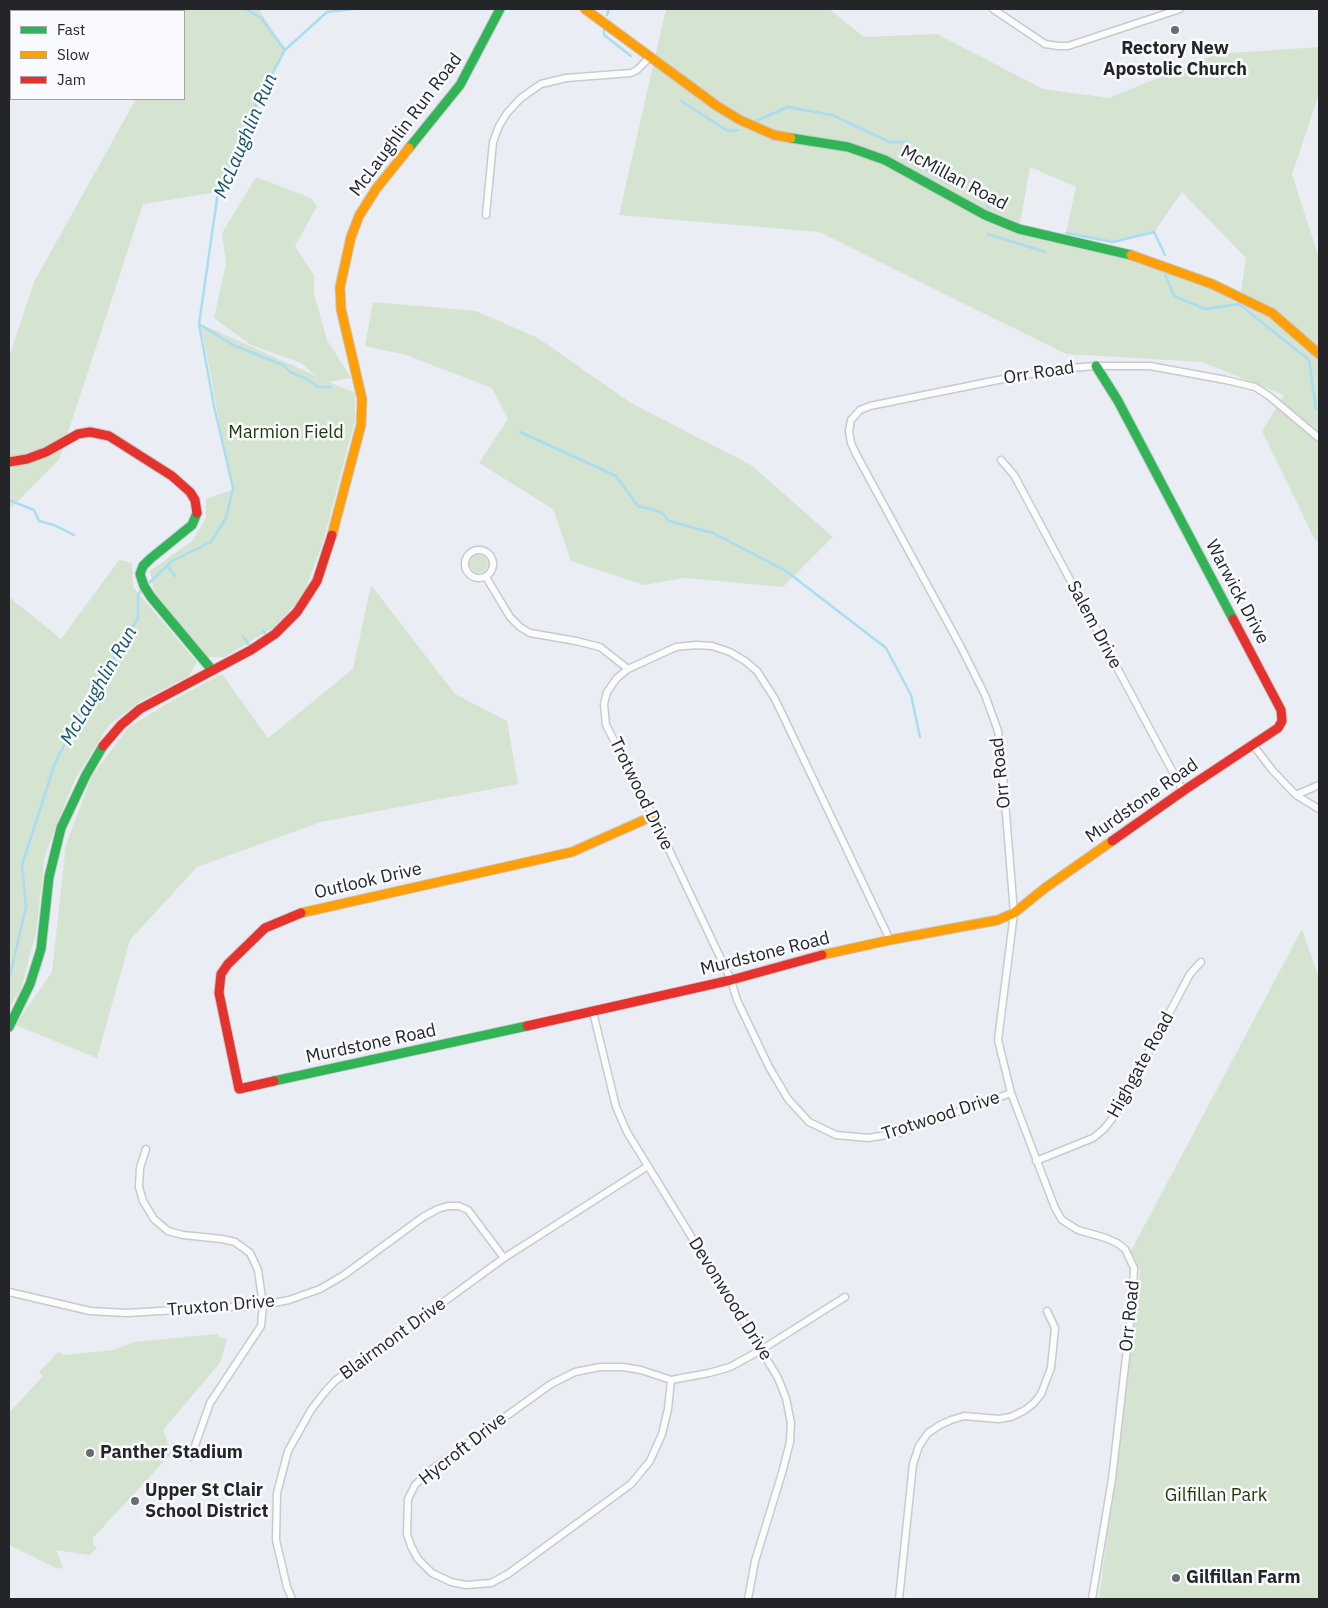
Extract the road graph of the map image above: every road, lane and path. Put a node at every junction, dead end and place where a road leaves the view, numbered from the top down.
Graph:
1 (492, 9) edge
2 (500, 9) edge
3 (585, 9) edge
4 (993, 9) edge
5 (1180, 9) edge
6 (1162, 11) edge
7 (488, 32) junction
8 (650, 57) junction
9 (486, 215) dead end
10 (1319, 354) edge
11 (1096, 366) junction
12 (1319, 438) edge
13 (1001, 460) dead end
14 (9, 462) edge
15 (486, 577) junction
16 (212, 670) junction
17 (628, 670) junction
18 (1253, 745) junction
19 (1319, 786) edge
20 (1183, 792) junction
21 (1296, 795) junction
22 (1319, 809) edge
23 (653, 816) junction
24 (1014, 913) junction
25 (890, 940) junction
26 (1201, 962) dead end
27 (730, 980) junction
28 (593, 1012) junction
29 (9, 1027) edge
30 (239, 1089) joint
31 (1011, 1093) junction
32 (146, 1149) dead end
33 (1036, 1161) junction
34 (648, 1166) junction
35 (504, 1258) junction
36 (9, 1292) edge
37 (845, 1297) dead end
38 (263, 1305) junction
39 (1047, 1311) dead end
40 (762, 1350) junction
41 (671, 1380) junction
42 (192, 1457) dead end
43 (292, 1599) edge
44 (748, 1599) edge
45 (898, 1599) edge
46 (1092, 1599) edge

1 - 7 street, McLaughlin Run Road
2 - 7 street, McLaughlin Run Road
3 - 8 street, McMillan Road
4 - 6 street
5 - 6 street
7 - 16 street, McLaughlin Run Road
8 - 9 street
8 - 10 street, McMillan Road
11 - 12 street, Orr Road
11 - 18 street, Warwick Drive
11 - 24 street, Orr Road
13 - 20 street, Salem Drive
14 - 16 street
15 - 15 street
15 - 17 street
16 - 29 street, McLaughlin Run Road
17 - 23 street, Trotwood Drive
17 - 25 street, Trotwood Drive
18 - 20 street, Murdstone Road
18 - 21 street
19 - 21 street
20 - 24 street, Murdstone Road
21 - 22 street
23 - 27 street, Trotwood Drive
23 - 30 street, Outlook Drive
24 - 25 street, Murdstone Road
24 - 31 street, Orr Road
25 - 27 street, Murdstone Road
26 - 33 street, Highgate Road
27 - 28 street, Murdstone Road
27 - 31 street, Trotwood Drive
28 - 30 street, Murdstone Road
28 - 34 street, Devonwood Drive
31 - 33 street, Orr Road
32 - 38 street
33 - 46 street, Orr Road
34 - 35 street, Blairmont Drive
34 - 40 street, Devonwood Drive
35 - 38 street, Truxton Drive
35 - 43 street, Blairmont Drive
36 - 38 street, Truxton Drive
37 - 40 street, Hycroft Drive
38 - 42 street
39 - 45 street
40 - 41 street, Hycroft Drive
40 - 44 street, Devonwood Drive
41 - 41 street, Hycroft Drive

